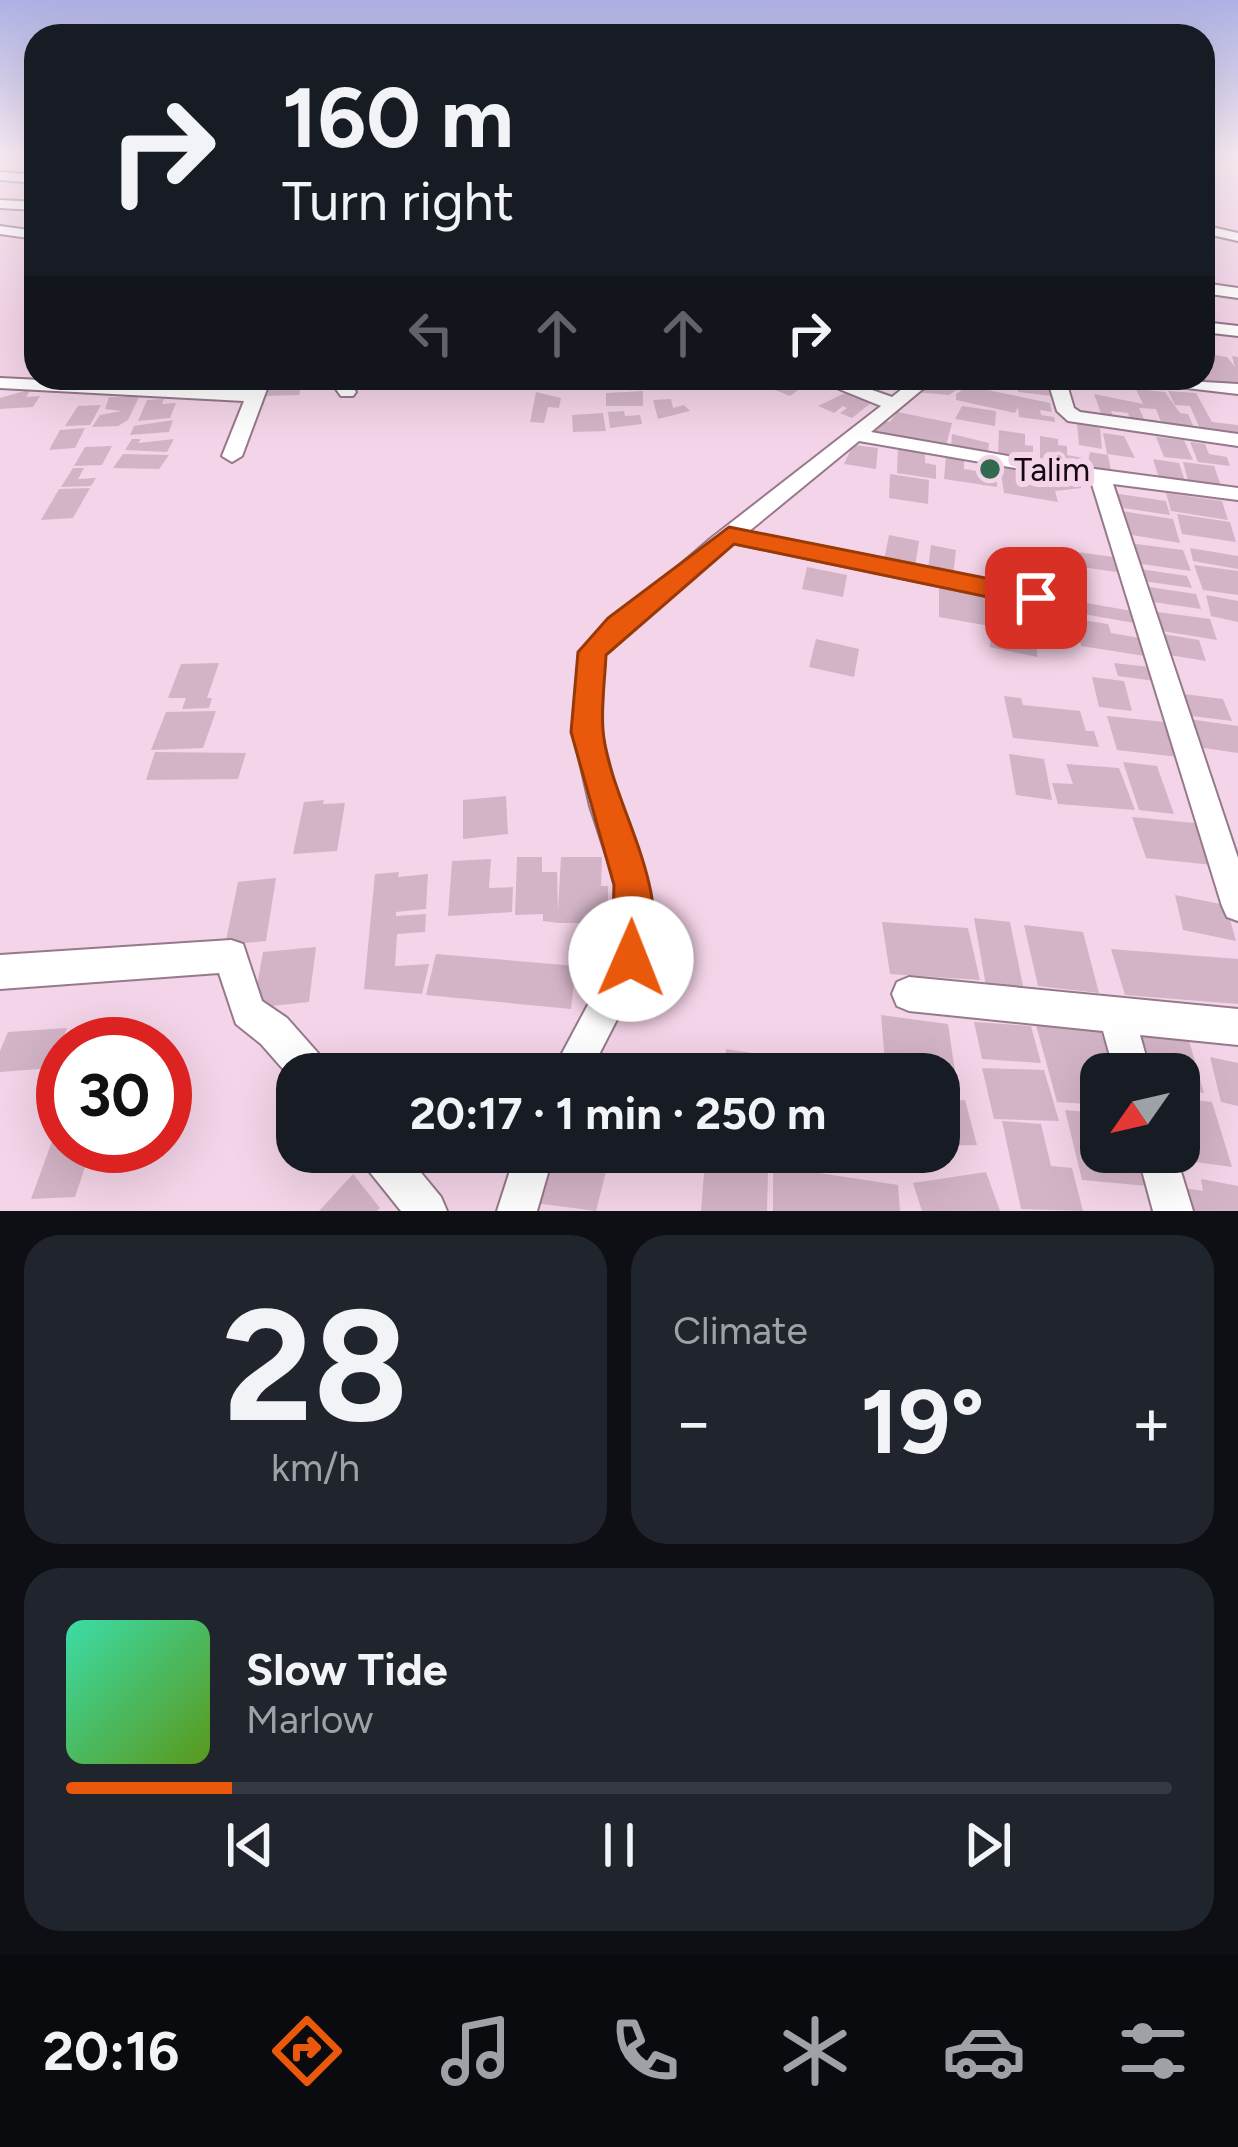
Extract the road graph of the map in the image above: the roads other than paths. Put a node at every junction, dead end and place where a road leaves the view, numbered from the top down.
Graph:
1 (257, 390) edge
2 (855, 390) edge
3 (912, 390) edge
4 (1060, 390) edge
5 (894, 404) junction
6 (856, 435) junction
7 (1238, 440) edge
8 (232, 456) dead end
9 (1099, 473) junction
10 (1236, 498) edge
11 (729, 535) junction
12 (1039, 623) dead end
13 (1238, 906) edge
14 (0, 972) edge
15 (909, 994) dead end
16 (1117, 1016) junction
17 (1238, 1027) edge
18 (293, 1053) edge
19 (580, 1053) edge
20 (1127, 1053) edge
21 (396, 1173) edge
22 (529, 1173) edge
23 (1162, 1173) edge
24 (427, 1211) edge
25 (517, 1211) edge
26 (1173, 1211) edge

1 - 8 street
2 - 5 street
3 - 5 street
4 - 7 street
5 - 6 street
6 - 9 street
6 - 11 street
9 - 10 street
9 - 13 street
11 - 12 street
11 - 19 street
14 - 18 street
15 - 16 street
16 - 17 street
16 - 20 street
21 - 24 street
22 - 25 street
23 - 26 street

